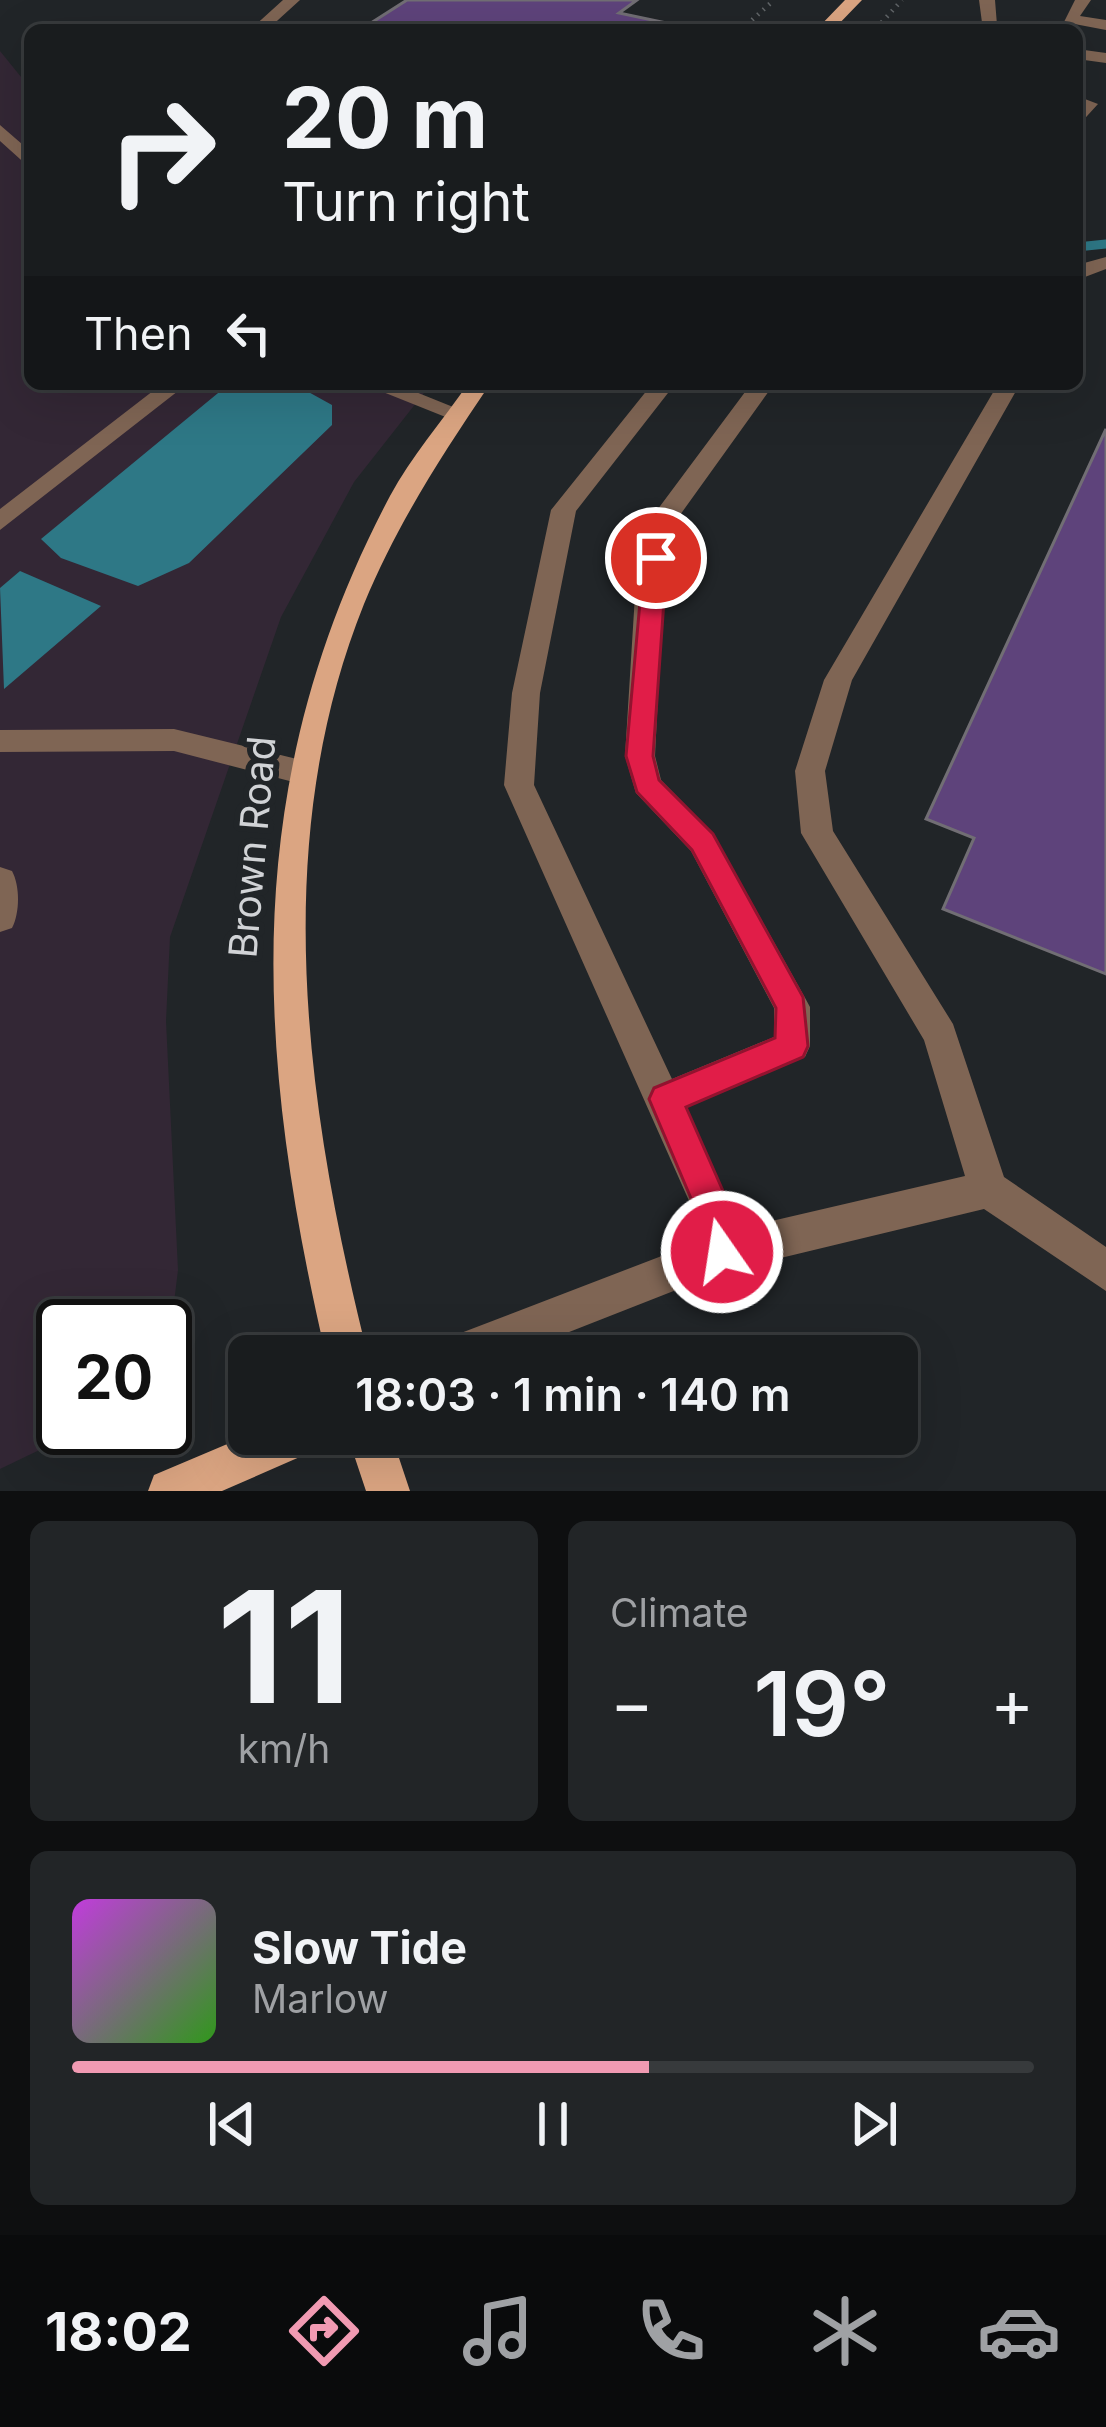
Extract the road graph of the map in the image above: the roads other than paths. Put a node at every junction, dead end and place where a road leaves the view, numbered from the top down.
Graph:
1 (292, 0) edge
2 (854, 0) edge
3 (1083, 0) edge
4 (265, 24) edge
5 (830, 24) edge
6 (1106, 26) edge
7 (168, 390) edge
8 (391, 390) edge
9 (474, 390) edge
10 (659, 390) edge
11 (759, 390) edge
12 (1006, 390) edge
13 (456, 413) junction
14 (0, 522) edge
15 (0, 741) edge
16 (302, 772) junction
17 (0, 880) edge
18 (0, 918) edge
19 (666, 1099) junction
20 (988, 1189) junction
21 (731, 1250) junction
22 (1106, 1270) edge
23 (342, 1335) edge
24 (510, 1335) edge
25 (254, 1455) edge
26 (376, 1455) edge
27 (170, 1491) edge
28 (388, 1491) edge

1 - 4 lane
2 - 5 main road
3 - 6 lane
7 - 14 lane
8 - 13 lane
9 - 13 main road, Brown Road
10 - 19 lane
11 - 19 lane
12 - 20 lane
13 - 16 main road, Brown Road
15 - 16 lane
16 - 23 main road, Brown Road
17 - 18 lane
19 - 21 lane
20 - 21 lane
20 - 22 lane
21 - 24 lane
25 - 27 main road
26 - 28 main road

